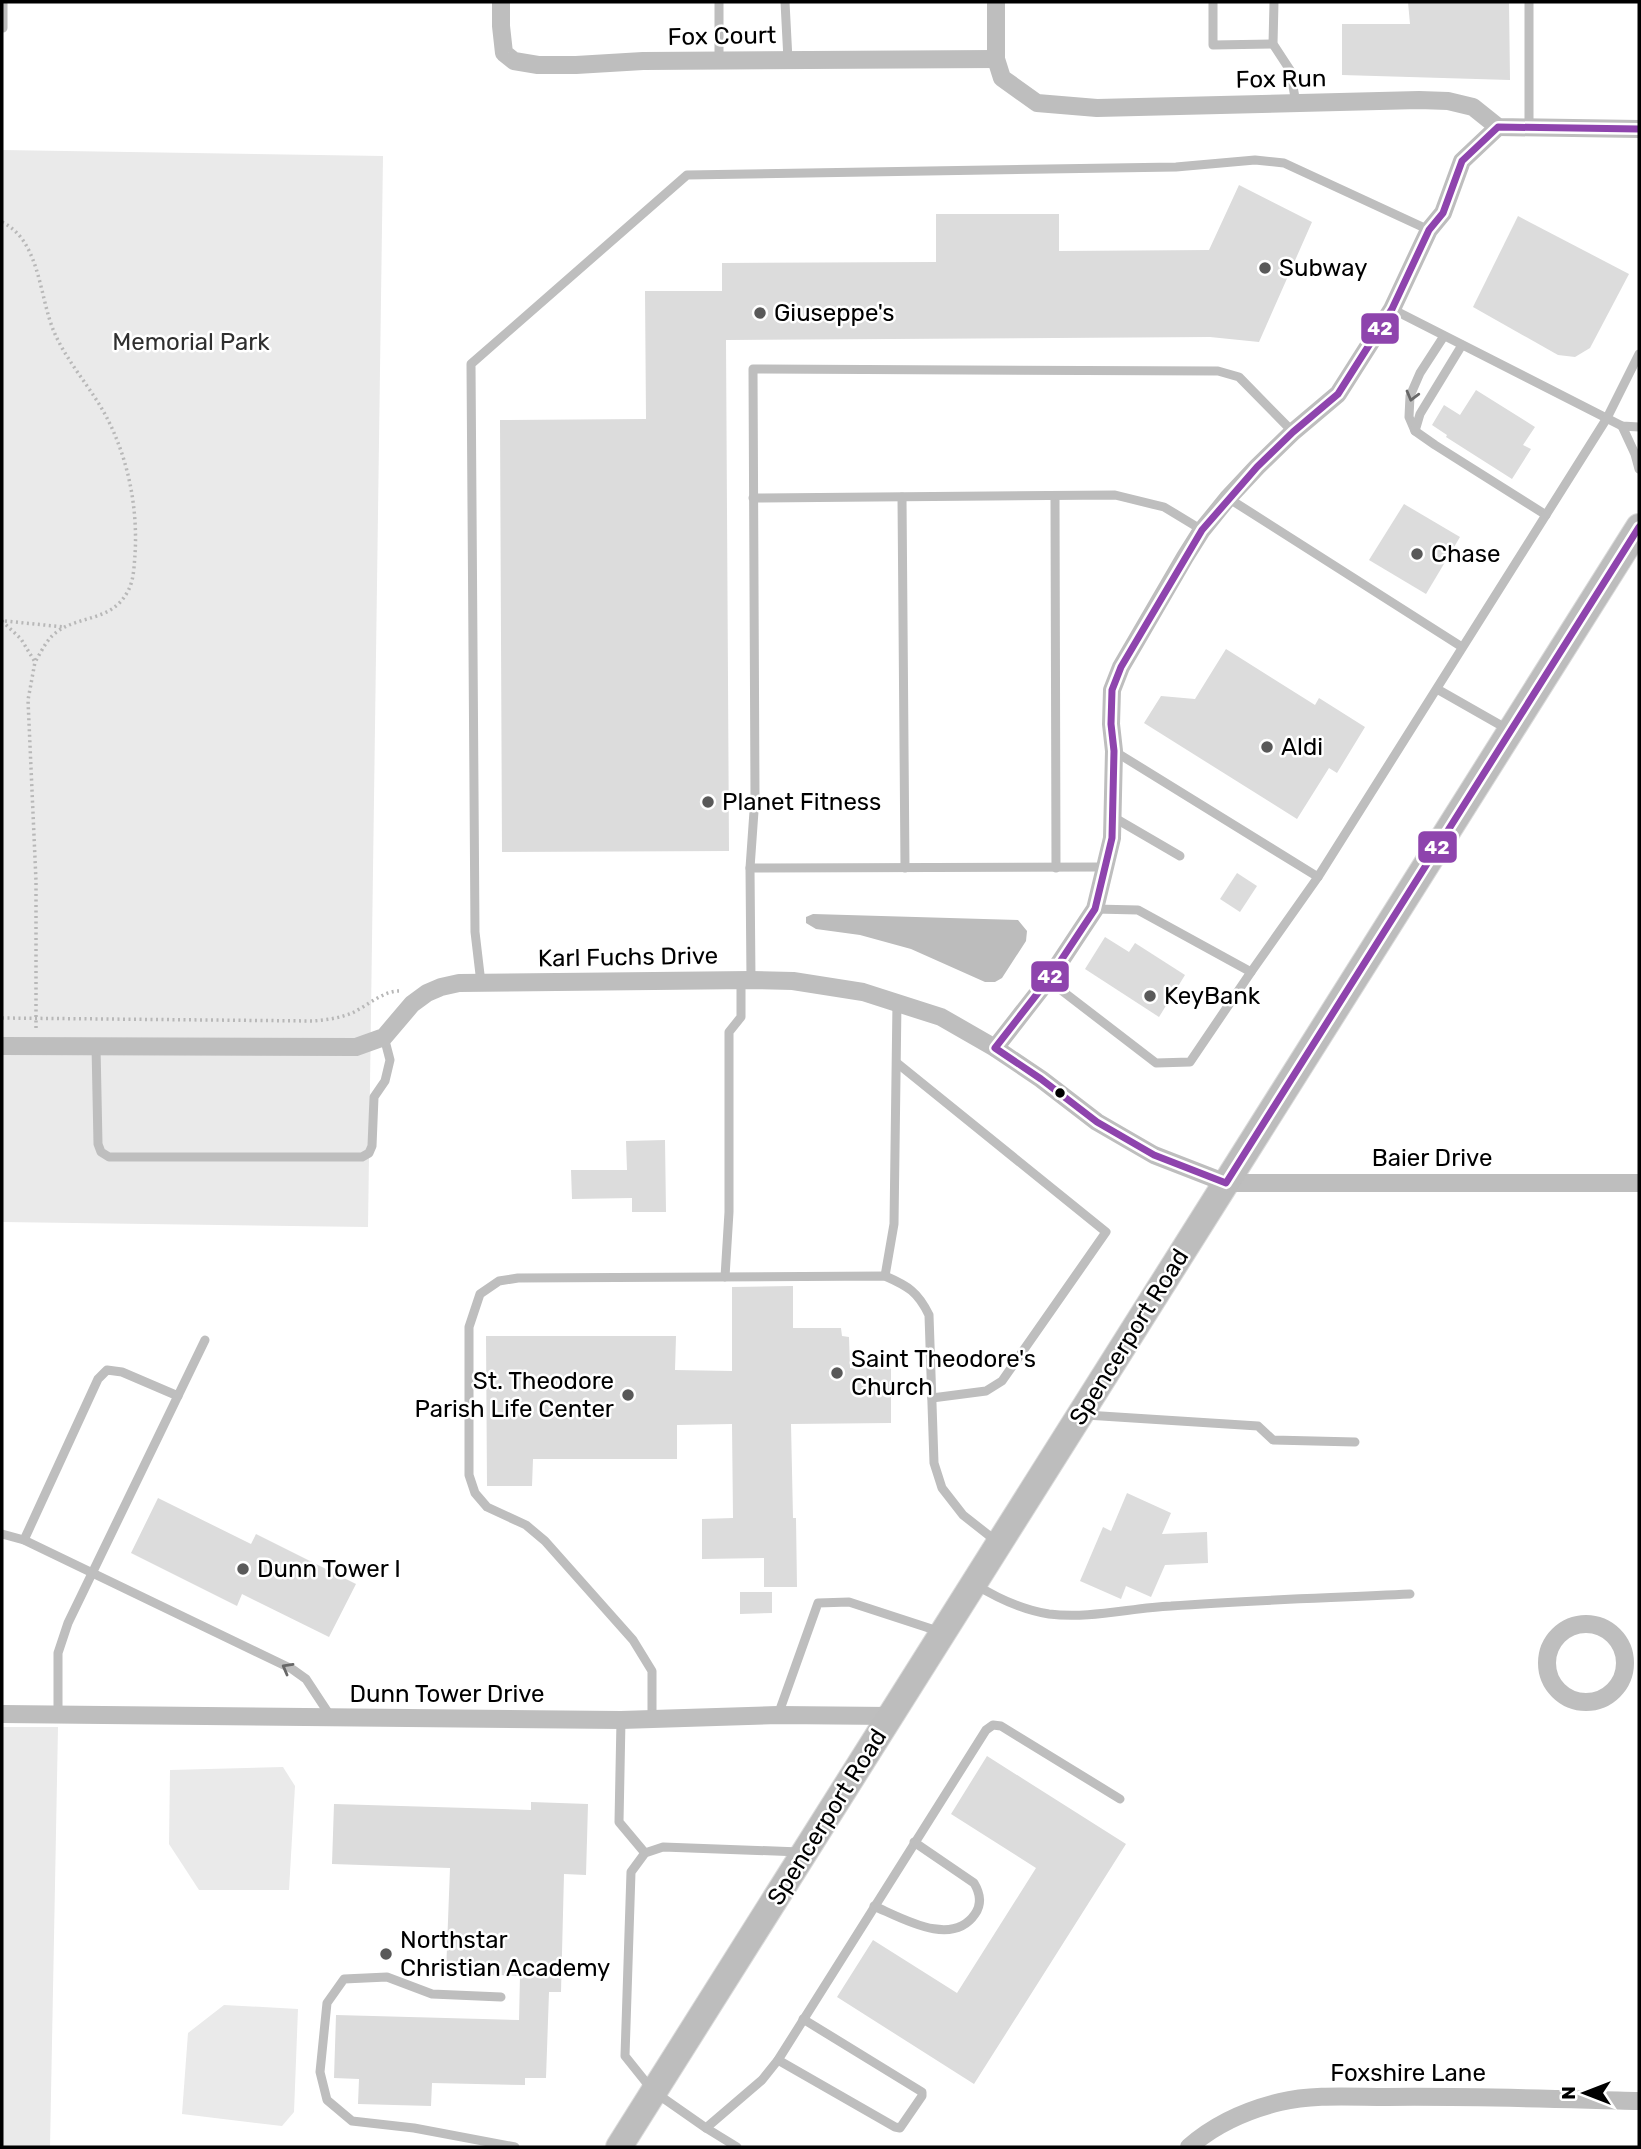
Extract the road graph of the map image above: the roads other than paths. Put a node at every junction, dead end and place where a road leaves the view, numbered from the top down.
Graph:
1 (3, 2) edge
2 (501, 2) edge
3 (719, 2) edge
4 (785, 2) edge
5 (996, 2) edge
6 (1213, 2) edge
7 (1274, 2) edge
8 (1529, 2) edge
9 (3, 28) edge
10 (1273, 44) junction
11 (996, 59) junction
12 (788, 60) junction
13 (719, 61) junction
14 (1296, 103) junction
15 (1529, 126) junction
16 (1497, 127) junction
17 (1639, 129) edge
18 (1429, 230) junction
19 (1392, 309) junction
20 (1444, 336) junction
21 (1462, 345) junction
22 (1639, 354) edge
23 (1607, 418) junction
24 (1622, 426) junction
25 (1639, 427) edge
26 (1415, 431) junction
27 (1293, 432) junction
28 (1639, 469) edge
29 (1055, 496) junction
30 (902, 497) junction
31 (753, 498) junction
32 (1228, 498) junction
33 (1546, 515) junction
34 (1639, 527) edge
35 (1202, 530) junction
36 (1462, 647) junction
37 (1437, 689) junction
38 (1510, 731) junction
39 (1114, 751) junction
40 (1112, 817) junction
41 (1180, 856) dead end
42 (1105, 867) junction
43 (750, 868) junction
44 (905, 868) junction
45 (1056, 868) junction
46 (1318, 877) junction
47 (1095, 909) junction
48 (1251, 972) junction
49 (746, 980) junction
50 (1048, 980) junction
51 (481, 983) junction
52 (897, 1002) junction
53 (384, 1037) junction
54 (2, 1046) edge
55 (96, 1046) junction
56 (995, 1048) junction
57 (897, 1063) junction
58 (1226, 1183) junction
59 (1639, 1183) edge
60 (885, 1276) junction
61 (725, 1278) junction
62 (205, 1340) dead end
63 (178, 1396) junction
64 (932, 1398) junction
65 (1081, 1414) junction
66 (1355, 1443) dead end
67 (2, 1534) edge
68 (24, 1540) junction
69 (1000, 1544) junction
70 (92, 1574) junction
71 (974, 1584) junction
72 (1410, 1594) dead end
73 (943, 1633) junction
74 (1632, 1669) edge
75 (2, 1714) edge
76 (58, 1715) junction
77 (778, 1715) junction
78 (891, 1716) junction
79 (332, 1718) junction
80 (621, 1720) junction
81 (653, 1720) junction
82 (1120, 1799) dead end
83 (914, 1842) junction
84 (805, 1852) junction
85 (645, 1853) junction
86 (874, 1906) junction
87 (501, 1997) dead end
88 (803, 2019) junction
89 (778, 2060) junction
90 (653, 2091) junction
91 (1639, 2101) edge
92 (706, 2128) junction
93 (515, 2147) edge
94 (619, 2147) edge
95 (737, 2147) edge
96 (1189, 2147) edge

1 - 9 lane
2 - 13 street, Fox Court
3 - 13 lane
4 - 12 lane
5 - 11 street
6 - 10 lane
7 - 10 lane
8 - 15 lane
10 - 14 lane
11 - 12 street, Fox Court
11 - 14 street, Fox Run
12 - 13 street, Fox Court
14 - 16 street, Fox Run
15 - 16 street
15 - 17 street
16 - 18 street
18 - 19 street
18 - 51 lane
19 - 20 lane
19 - 27 street
20 - 21 lane
20 -> 26 lane
21 - 23 lane
21 - 26 lane
22 - 23 lane
23 - 24 lane
23 - 33 lane
24 - 25 lane
24 - 28 lane
26 - 33 lane
27 - 31 lane
27 - 32 street
29 - 30 lane
29 - 35 lane
29 - 45 lane
30 - 31 lane
30 - 44 lane
31 - 43 lane
32 - 35 street
32 - 36 lane
33 - 36 lane
34 - 38 main road, Spencerport Road
35 - 39 street
36 - 37 lane
37 - 38 lane
37 - 46 lane
38 - 58 main road, Spencerport Road
39 - 40 street
39 - 46 lane
40 - 41 lane
40 - 42 street
42 - 45 lane
42 - 47 street
43 - 44 lane
43 - 49 lane
44 - 45 lane
46 - 48 lane
47 - 48 lane
47 - 50 street
48 - 50 lane
49 - 51 street, Karl Fuchs Drive
49 - 52 street, Karl Fuchs Drive
49 - 61 lane
50 - 56 street
51 - 53 street, Karl Fuchs Drive
52 - 56 street, Karl Fuchs Drive
52 - 57 lane
53 - 55 street
53 - 55 lane
54 - 55 street
56 - 58 street, Karl Fuchs Drive
57 - 60 lane
57 - 64 lane
58 - 59 street, Baier Drive
58 - 65 main road, Spencerport Road
60 - 61 lane
60 - 64 lane
61 - 81 lane
62 - 63 lane
63 - 68 lane
63 - 70 lane
64 - 69 lane
65 - 66 lane
65 - 69 main road, Spencerport Road
67 - 68 lane
68 - 70 lane
69 - 71 main road, Spencerport Road
70 - 76 lane
79 -> 70 lane
71 - 72 lane
71 - 73 main road, Spencerport Road
73 - 77 lane
73 - 78 main road, Spencerport Road
74 - 74 street
75 - 76 street, Dunn Tower Drive
76 - 79 street, Dunn Tower Drive
77 - 78 street, Dunn Tower Drive
77 - 81 street, Dunn Tower Drive
78 - 84 main road, Spencerport Road
79 - 80 street, Dunn Tower Drive
80 - 81 street, Dunn Tower Drive
80 - 85 lane
82 - 83 lane
83 - 86 lane
83 - 86 lane
84 - 85 lane
84 - 90 main road, Spencerport Road
85 - 90 lane
86 - 88 lane
87 - 93 lane
88 - 89 lane
88 - 89 lane
89 - 92 lane
90 - 92 lane
90 - 94 main road, Spencerport Road
91 - 96 street, Foxshire Lane
92 - 95 lane

